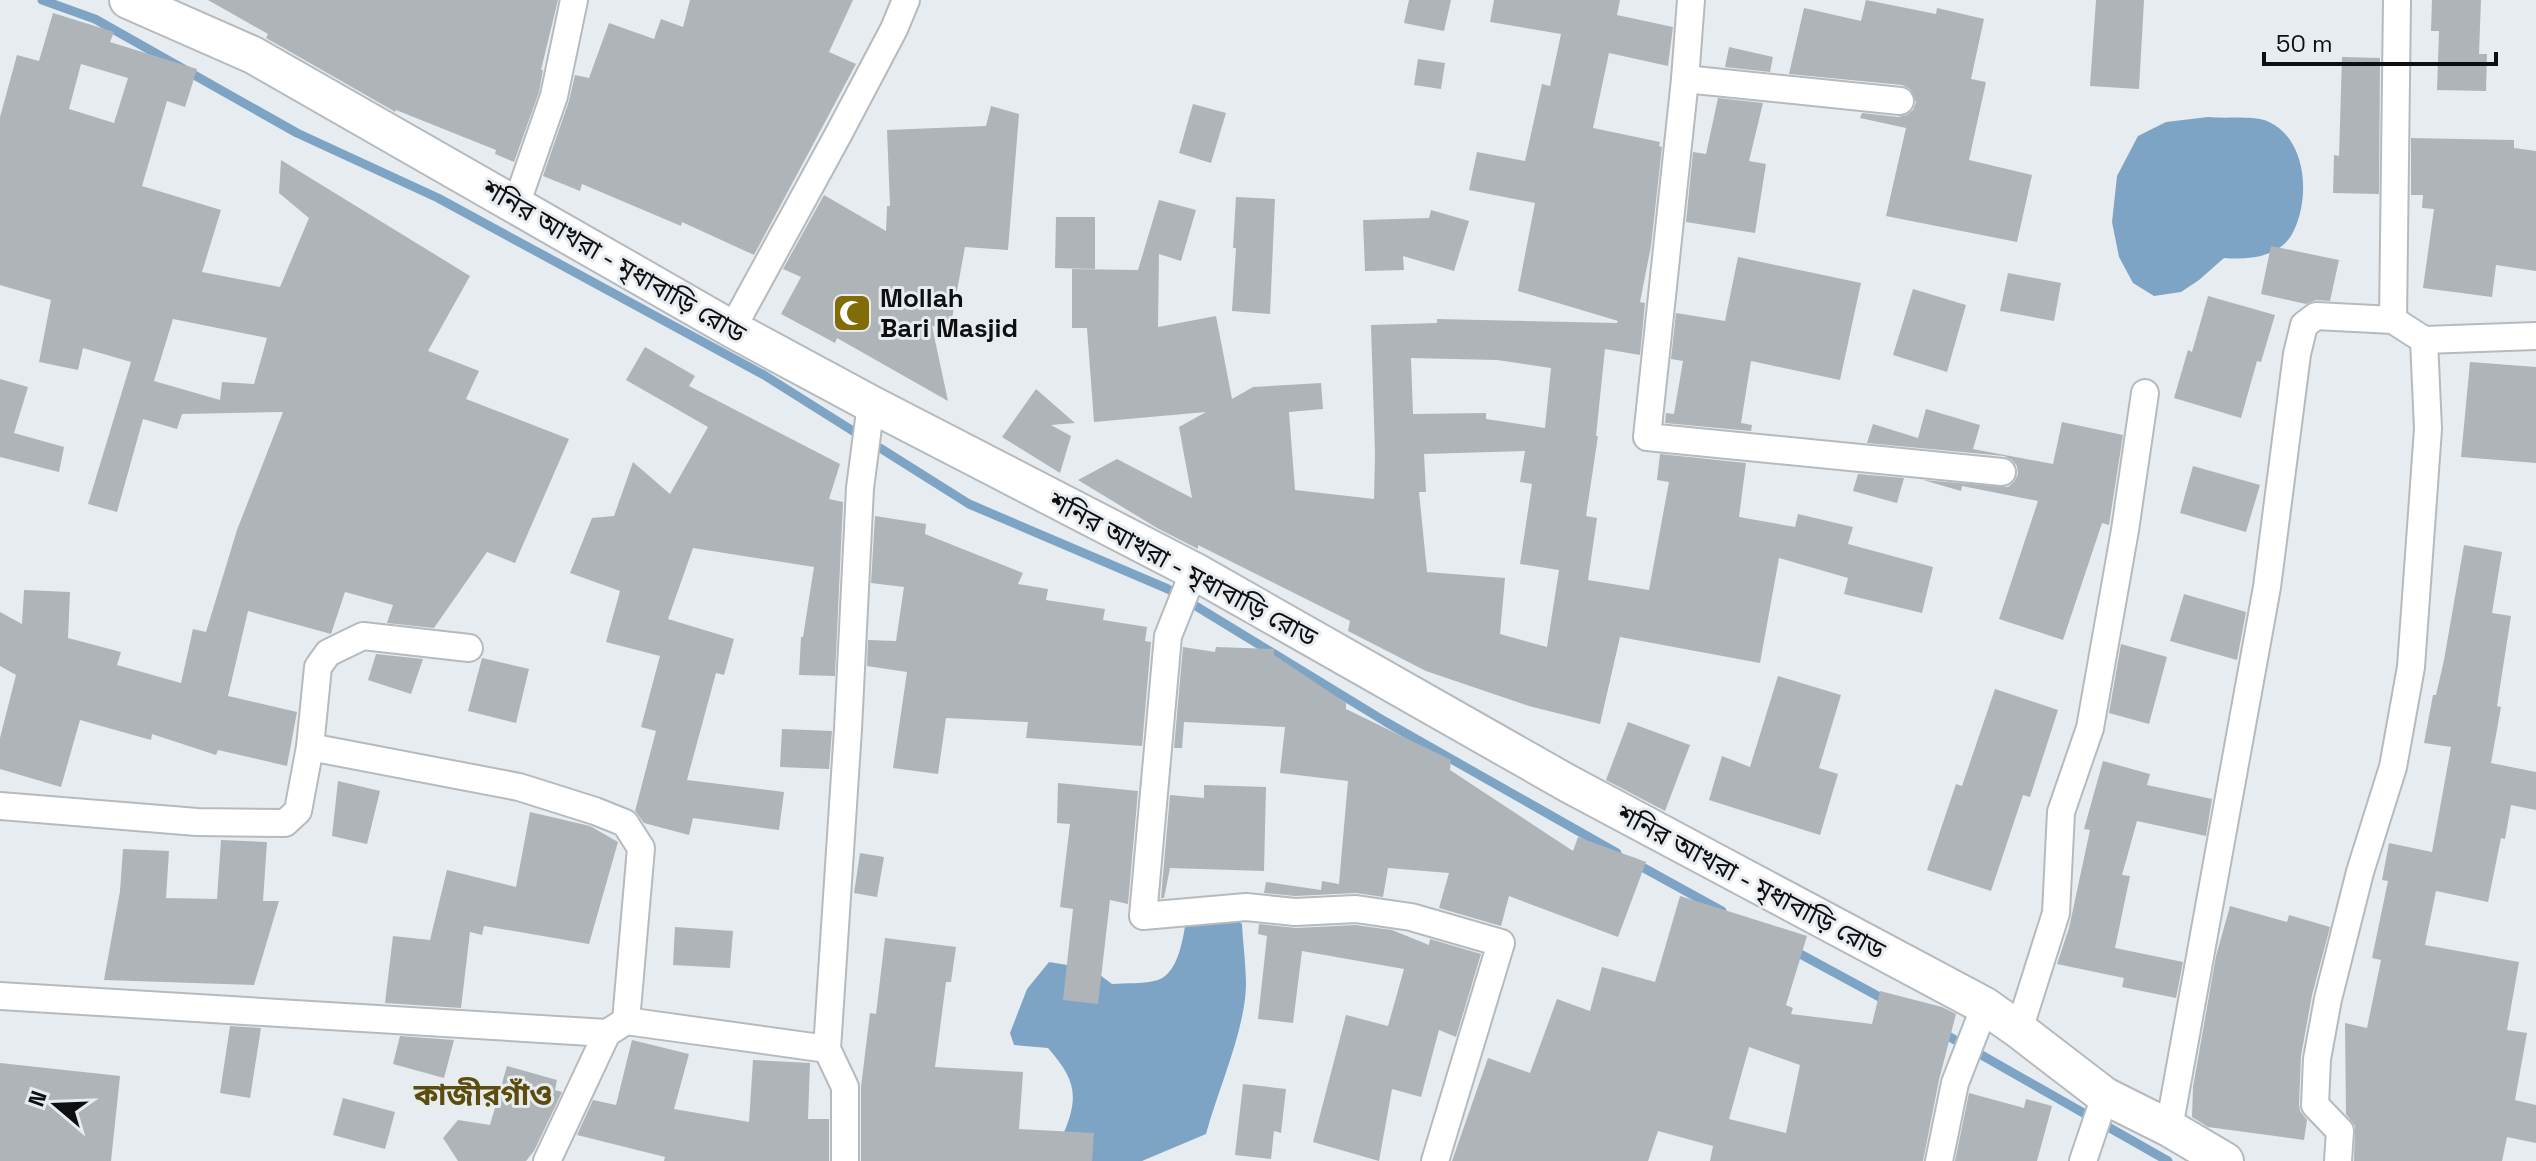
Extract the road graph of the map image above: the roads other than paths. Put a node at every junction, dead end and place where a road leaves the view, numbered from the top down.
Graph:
1 (128, 0) edge
2 (574, 0) edge
3 (906, 0) edge
4 (1691, 0) edge
5 (2397, 0) edge
6 (1685, 79) junction
7 (1900, 101) dead end
8 (516, 205) junction
9 (2393, 320) junction
10 (732, 329) junction
11 (2536, 336) edge
12 (2424, 340) junction
13 (2145, 393) dead end
14 (870, 413) junction
15 (2002, 472) dead end
16 (1191, 580) junction
17 (469, 648) dead end
18 (310, 747) junction
19 (0, 806) edge
20 (0, 996) edge
21 (1981, 1014) junction
22 (616, 1027) junction
23 (2019, 1030) junction
24 (827, 1049) junction
25 (2105, 1096) junction
26 (2169, 1128) junction
27 (2084, 1160) edge
28 (547, 1161) edge
29 (845, 1161) edge
30 (1435, 1161) edge
31 (1939, 1161) edge
32 (2225, 1161) edge
33 (2338, 1161) edge

1 - 8 main road, শনির আখরা - মৃধাবাড়ি রোড
2 - 8 street
3 - 10 street
4 - 6 street
5 - 9 street
6 - 7 street
6 - 15 street
8 - 10 main road, শনির আখরা - মৃধাবাড়ি রোড
9 - 12 street
9 - 26 street
10 - 14 main road, শনির আখরা - মৃধাবাড়ি রোড
11 - 12 street
12 - 33 street
13 - 23 street
14 - 16 main road, শনির আখরা - মৃধাবাড়ি রোড
14 - 24 street
16 - 21 main road, শনির আখরা - মৃধাবাড়ি রোড
16 - 30 street
17 - 18 street
18 - 19 street
18 - 22 street
20 - 22 street
21 - 23 main road, শনির আখরা - মৃধাবাড়ি রোড
21 - 31 street
22 - 24 street
22 - 28 street
23 - 25 main road, শনির আখরা - মৃধাবাড়ি রোড
24 - 29 street
25 - 26 main road, শনির আখরা - মৃধাবাড়ি রোড
25 - 27 street
26 - 32 main road, শনির আখরা - মৃধাবাড়ি রোড

